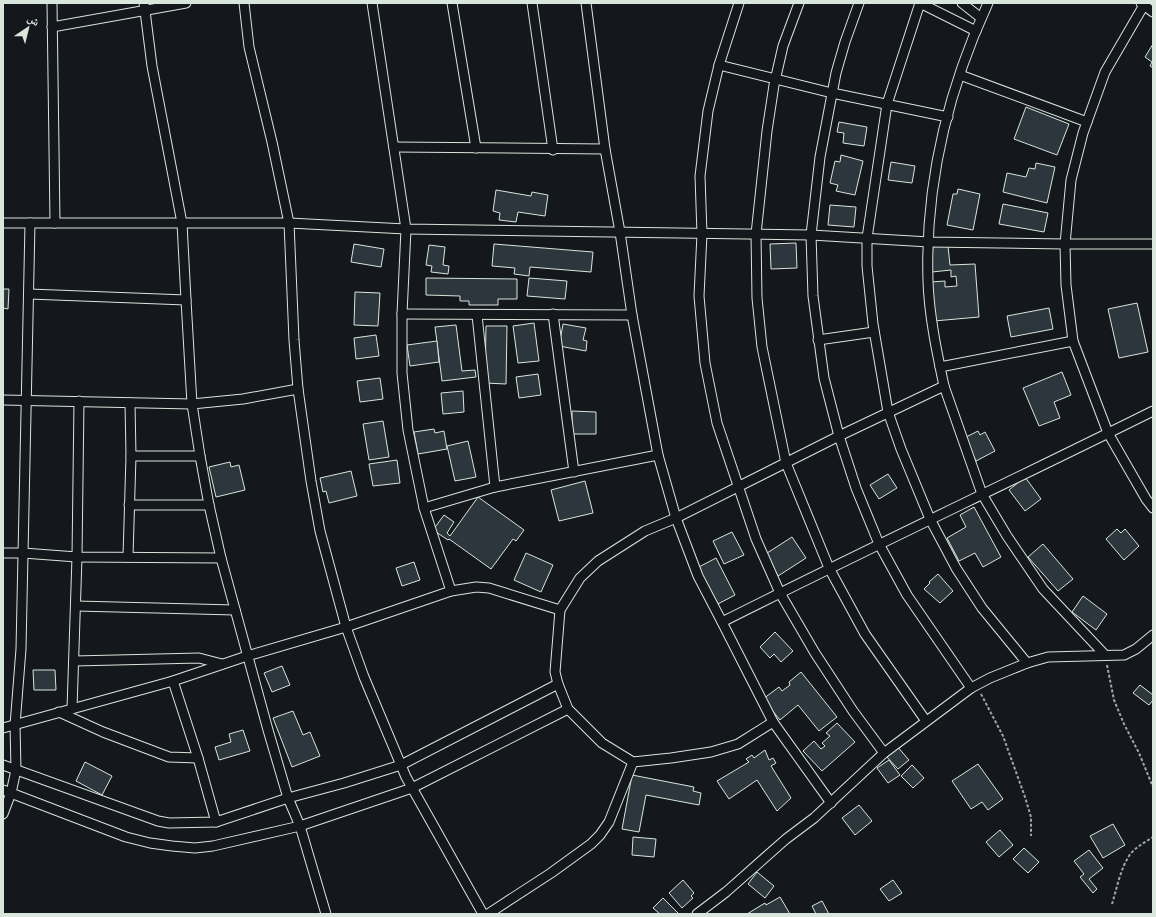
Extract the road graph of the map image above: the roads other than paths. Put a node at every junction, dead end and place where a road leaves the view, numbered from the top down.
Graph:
1 (52, 3) edge
2 (186, 3) edge
3 (244, 3) edge
4 (372, 3) edge
5 (452, 3) edge
6 (532, 3) edge
7 (586, 3) edge
8 (739, 3) edge
9 (799, 3) edge
10 (859, 3) edge
11 (920, 3) edge
12 (962, 3) edge
13 (988, 3) edge
14 (1143, 4) edge
15 (144, 6) edge
16 (1153, 12) edge
17 (981, 18) junction
18 (52, 27) junction
19 (976, 31) junction
20 (719, 65) junction
21 (960, 75) junction
22 (775, 79) junction
23 (832, 93) junction
24 (887, 104) junction
25 (948, 117) junction
26 (1087, 122) junction
27 (394, 147) junction
28 (476, 148) junction
29 (605, 149) junction
30 (553, 150) junction
31 (3, 222) edge
32 (182, 223) junction
33 (289, 223) junction
34 (30, 224) junction
35 (54, 224) junction
36 (406, 229) junction
37 (620, 232) junction
38 (702, 234) junction
39 (756, 234) junction
40 (810, 235) junction
41 (867, 238) junction
42 (929, 242) junction
43 (1065, 244) junction
44 (1153, 244) edge
45 (30, 294) junction
46 (186, 300) junction
47 (402, 314) junction
48 (553, 314) junction
49 (477, 315) junction
50 (632, 315) junction
51 (874, 332) junction
52 (818, 340) junction
53 (1073, 341) junction
54 (940, 368) junction
55 (944, 386) junction
56 (298, 390) junction
57 (3, 400) edge
58 (26, 400) junction
59 (79, 401) junction
60 (130, 403) junction
61 (192, 404) junction
62 (1153, 411) edge
63 (888, 412) junction
64 (1108, 433) junction
65 (839, 436) junction
66 (131, 456) junction
67 (200, 456) junction
68 (658, 456) junction
69 (786, 462) junction
70 (574, 472) junction
71 (738, 486) junction
72 (495, 487) junction
73 (982, 494) junction
74 (209, 505) junction
75 (129, 506) junction
76 (424, 508) junction
77 (1153, 508) edge
78 (676, 518) junction
79 (930, 519) junction
80 (879, 544) junction
81 (3, 553) edge
82 (23, 553) junction
83 (77, 557) junction
84 (128, 557) junction
85 (221, 558) junction
86 (829, 568) junction
87 (451, 592) junction
88 (780, 593) junction
89 (76, 606) junction
90 (235, 610) junction
91 (560, 610) junction
92 (722, 622) junction
93 (346, 627) junction
94 (1153, 635) edge
95 (247, 656) junction
96 (1105, 656) junction
97 (74, 661) junction
98 (1027, 663) junction
99 (223, 665) junction
100 (173, 681) junction
101 (558, 684) junction
102 (974, 687) junction
103 (72, 709) junction
104 (568, 709) junction
105 (59, 712) junction
106 (926, 721) junction
107 (773, 722) junction
108 (15, 725) junction
109 (3, 728) edge
110 (884, 753) junction
111 (198, 758) junction
112 (633, 762) junction
113 (3, 765) edge
114 (401, 765) junction
115 (16, 770) junction
116 (412, 788) junction
117 (7, 791) edge
118 (288, 798) junction
119 (831, 803) junction
120 (3, 814) edge
121 (216, 822) junction
122 (300, 826) junction
123 (326, 914) edge
124 (484, 914) edge
125 (488, 914) edge
126 (697, 914) edge

1 - 18 street
2 - 15 street
3 - 33 street
4 - 27 street
5 - 28 street
6 - 30 street
7 - 29 street
8 - 20 street
9 - 22 street
10 - 23 street
11 - 19 street
11 - 24 street
12 - 17 street
13 - 17 street
14 - 16 street
14 - 26 street
15 - 18 street
15 - 32 street
17 - 19 street
18 - 35 street
19 - 21 street
20 - 22 street
20 - 38 street
21 - 25 street
21 - 26 street
22 - 23 street
22 - 39 street
23 - 24 street
23 - 40 street
24 - 25 street
24 - 41 street
25 - 42 street
26 - 43 street
27 - 28 street
27 - 36 street
28 - 30 street
29 - 30 street
29 - 37 street
31 - 34 street
32 - 33 street
32 - 35 street
32 - 46 street
33 - 36 street
33 - 56 street
34 - 35 street
34 - 45 street
36 - 37 street
36 - 47 street
37 - 38 street
37 - 50 street
38 - 39 street
38 - 71 street
39 - 40 street
39 - 69 street
40 - 41 street
40 - 52 street
41 - 42 street
41 - 51 street
42 - 43 street
42 - 54 street
43 - 44 street
43 - 53 street
45 - 46 street
45 - 58 street
46 - 61 street
47 - 49 street
47 - 76 street
48 - 49 street
48 - 50 street
48 - 70 street
49 - 72 street
50 - 68 street
51 - 52 street
51 - 63 street
52 - 65 street
53 - 54 street
53 - 64 street
54 - 55 street
55 - 63 street
55 - 73 street
56 - 61 street
56 - 93 street
57 - 58 street
58 - 59 street
58 - 82 street
59 - 60 street
59 - 83 street
60 - 61 street
60 - 66 street
61 - 67 street
62 - 64 street
63 - 65 street
63 - 79 street
64 - 73 street
64 - 77 street
65 - 69 street
65 - 80 street
66 - 67 street
66 - 75 street
67 - 74 street
68 - 70 street
68 - 78 street
69 - 71 street
69 - 86 street
70 - 72 street
71 - 78 street
71 - 88 street
72 - 76 street
73 - 79 street
73 - 96 street
74 - 75 street
74 - 85 street
75 - 84 street
76 - 87 street
78 - 91 street
78 - 92 street
79 - 80 street
79 - 98 street
80 - 86 street
80 - 102 street
81 - 82 street
82 - 83 street
82 - 108 street
83 - 84 street
83 - 89 street
84 - 85 street
85 - 90 street
86 - 88 street
86 - 106 street
87 - 91 street
87 - 93 street
88 - 92 street
88 - 110 street
89 - 90 street
89 - 97 street
90 - 95 street
91 - 101 street
92 - 107 street
93 - 95 street
93 - 114 street
94 - 96 street
95 - 99 street
95 - 118 street
96 - 98 street
97 - 99 street
97 - 103 street
98 - 102 street
99 - 100 street
100 - 103 street
100 - 111 street
101 - 104 street
101 - 114 street
102 - 106 street
103 - 105 street
104 - 112 street
104 - 116 street
105 - 108 street
105 - 111 street
106 - 110 street
107 - 112 street
107 - 119 street
108 - 109 street
108 - 115 street
110 - 119 street
111 - 121 street
112 - 125 street
113 - 115 street
114 - 116 street
114 - 118 street
115 - 117 street
115 - 121 street
116 - 122 street
116 - 124 street
117 - 120 street
117 - 122 street
118 - 121 street
118 - 122 street
119 - 126 street
122 - 123 street

